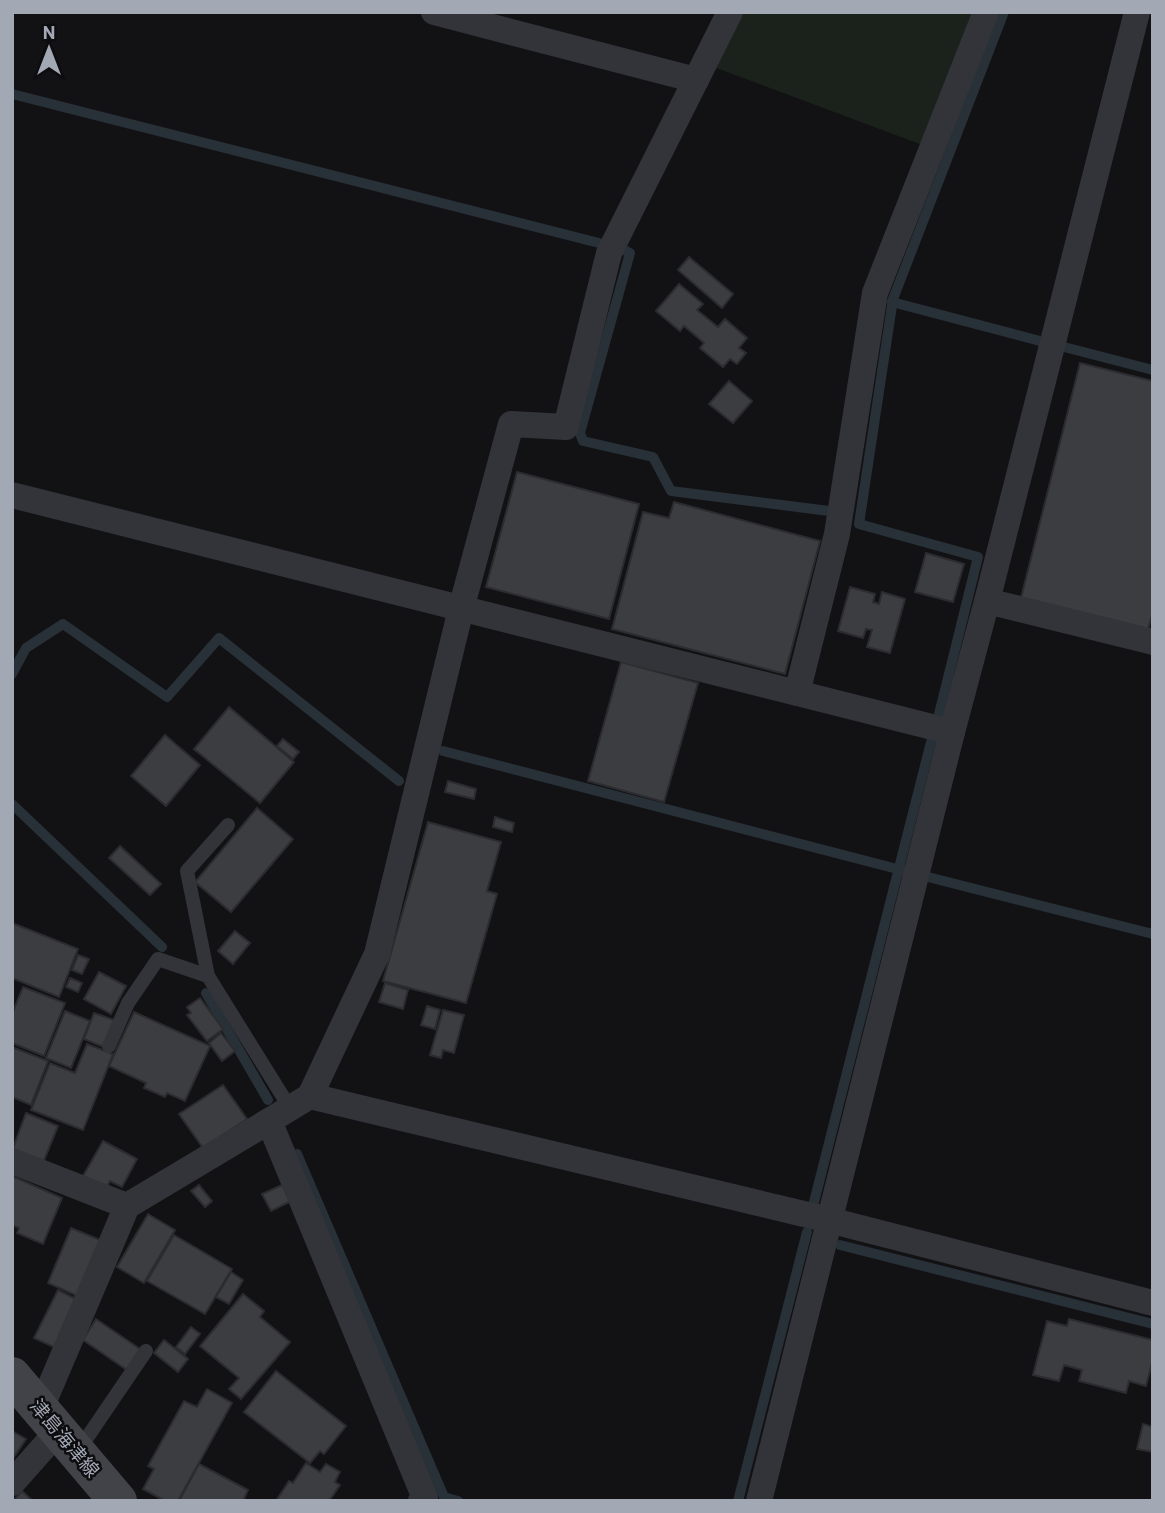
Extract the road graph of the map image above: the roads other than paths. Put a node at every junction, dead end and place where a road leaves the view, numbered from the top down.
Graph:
1 (434, 12) edge
2 (730, 12) edge
3 (986, 12) edge
4 (1137, 12) edge
5 (696, 80) junction
6 (12, 495) edge
7 (987, 601) junction
8 (461, 609) junction
9 (1153, 642) edge
10 (797, 693) junction
11 (952, 732) junction
12 (228, 825) dead end
13 (208, 976) junction
14 (109, 1046) dead end
15 (290, 1109) junction
16 (12, 1161) edge
17 (127, 1206) junction
18 (829, 1220) junction
19 (1153, 1303) edge
20 (146, 1352) dead end
21 (12, 1376) edge
22 (59, 1430) junction
23 (12, 1483) edge
24 (118, 1501) edge
25 (421, 1501) edge
26 (759, 1501) edge

1 - 5 street
2 - 5 street
3 - 10 street
4 - 7 street
5 - 8 street
6 - 8 street
7 - 9 street
7 - 11 street
8 - 10 street
8 - 15 street
10 - 11 street
11 - 18 street
12 - 13 lane
13 - 14 lane
13 - 15 lane
15 - 17 street
15 - 18 street
15 - 25 street
16 - 17 street
17 - 22 street
18 - 19 street
18 - 26 street
20 - 22 lane
21 - 22 main road, 津島海津線
22 - 23 street
22 - 24 main road, 津島海津線

